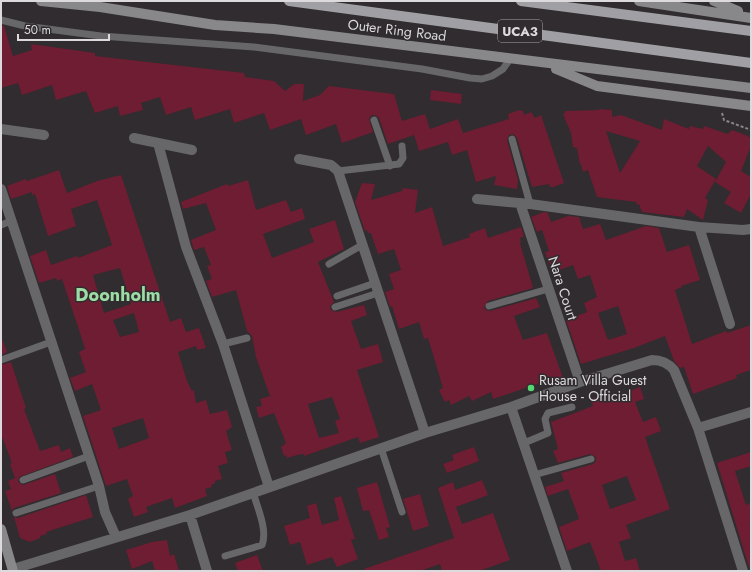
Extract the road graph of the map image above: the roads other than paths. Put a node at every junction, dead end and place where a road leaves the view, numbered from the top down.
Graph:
1 (40, 1) edge
2 (290, 1) edge
3 (521, 1) edge
4 (639, 1) edge
5 (714, 1) edge
6 (751, 17) edge
7 (1, 20) edge
8 (751, 30) edge
9 (510, 59) junction
10 (533, 62) junction
11 (751, 63) edge
12 (751, 88) edge
13 (751, 106) edge
14 (374, 120) dead end
15 (1, 129) edge
16 (44, 134) dead end
17 (134, 138) dead end
18 (512, 139) dead end
19 (158, 143) junction
20 (402, 146) dead end
21 (192, 150) dead end
22 (299, 159) dead end
23 (390, 166) junction
24 (338, 171) junction
25 (1, 189) edge
26 (478, 199) dead end
27 (525, 203) junction
28 (12, 221) junction
29 (1, 225) edge
30 (699, 227) junction
31 (751, 229) edge
32 (362, 246) junction
33 (329, 264) dead end
34 (377, 288) junction
35 (548, 290) junction
36 (337, 296) dead end
37 (489, 306) dead end
38 (335, 307) dead end
39 (730, 324) dead end
40 (248, 338) dead end
41 (51, 342) junction
42 (223, 344) junction
43 (1, 360) edge
44 (580, 382) junction
45 (511, 406) junction
46 (572, 407) dead end
47 (751, 412) edge
48 (698, 428) junction
49 (425, 433) junction
50 (524, 443) junction
51 (381, 448) junction
52 (89, 456) junction
53 (591, 459) dead end
54 (534, 475) junction
55 (24, 480) dead end
56 (99, 486) junction
57 (269, 487) junction
58 (253, 492) junction
59 (402, 512) dead end
60 (16, 513) dead end
61 (190, 515) junction
62 (1, 530) edge
63 (116, 537) junction
64 (225, 556) dead end
65 (13, 570) edge
66 (208, 571) edge
67 (567, 571) edge
68 (743, 571) edge

1 - 9 main road, Outer Ring Road / UCA3
2 - 11 main road, Outer Ring Road / UCA3
3 - 8 main road, UCA3
4 - 6 main road
5 - 6 main road
7 - 9 lane
9 - 10 main road, Outer Ring Road / UCA3
10 - 12 main road, Outer Ring Road / UCA3
10 - 13 main road
14 - 23 lane
15 - 16 street
17 - 19 street
18 - 27 lane
19 - 21 street
19 - 42 street
20 - 23 lane
22 - 24 street
23 - 24 lane
24 - 32 street
25 - 28 street
26 - 27 street
27 - 30 street
27 - 35 street, Nara Court
28 - 29 lane
28 - 41 street
30 - 31 street
30 - 39 street
32 - 33 lane
32 - 34 street
34 - 36 lane
34 - 38 lane
34 - 49 street
35 - 37 lane
35 - 44 street, Nara Court
40 - 42 lane
41 - 43 lane
41 - 52 street
42 - 57 street
44 - 45 street
44 - 48 street
45 - 49 street
45 - 50 street
46 - 50 lane
47 - 48 street
48 - 68 street
49 - 51 street
50 - 54 street
51 - 57 street
51 - 59 lane
52 - 55 lane
52 - 56 street
53 - 54 lane
54 - 67 street
56 - 60 lane
56 - 63 street
57 - 58 street
58 - 61 street
58 - 64 lane
61 - 63 street
61 - 66 street
62 - 65 main road
63 - 65 street

